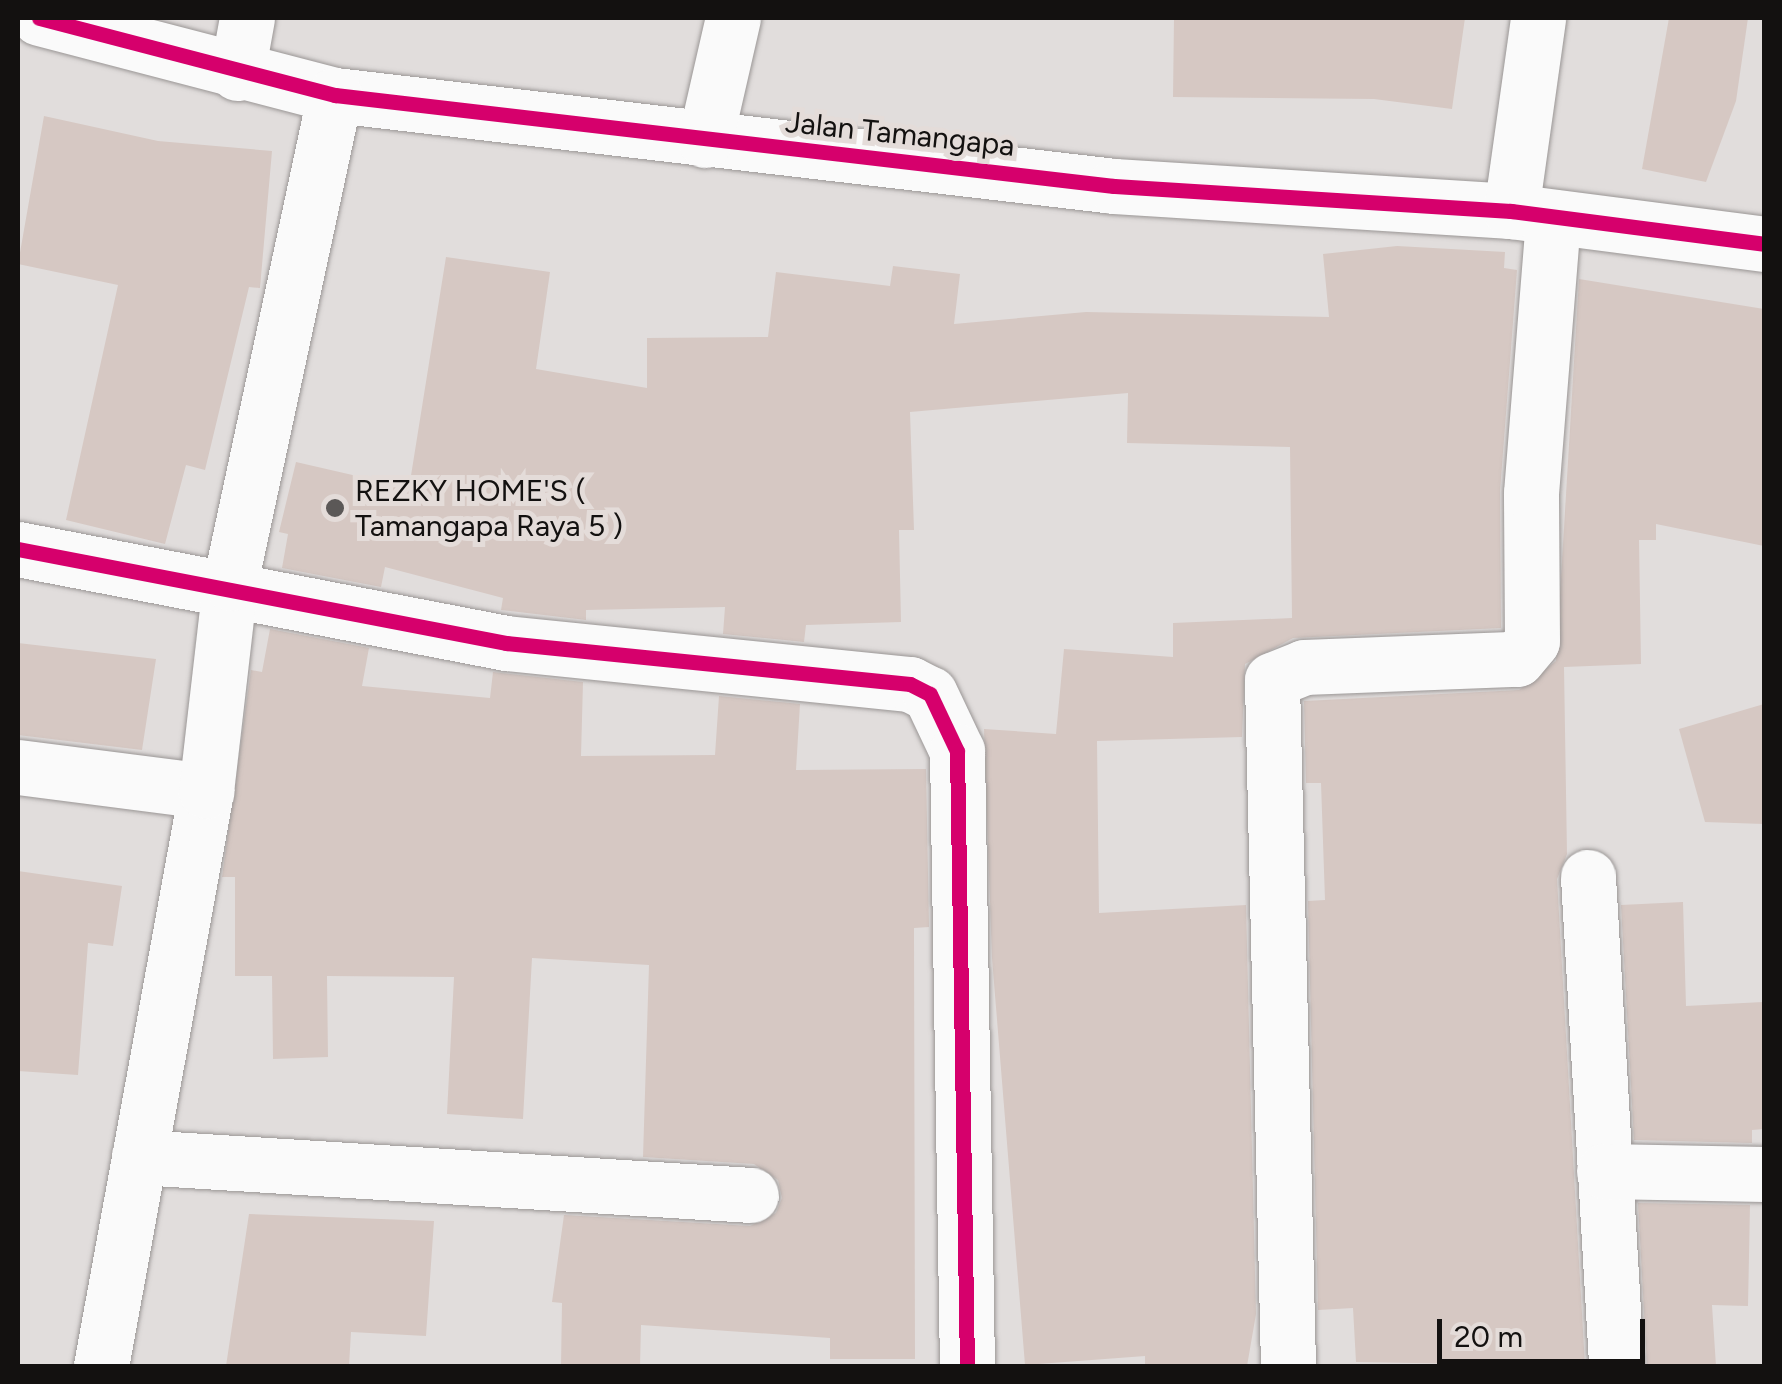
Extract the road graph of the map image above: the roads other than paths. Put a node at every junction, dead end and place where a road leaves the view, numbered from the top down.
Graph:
1 (39, 18) edge
2 (246, 18) edge
3 (734, 18) edge
4 (1538, 18) edge
5 (237, 73) junction
6 (335, 95) junction
7 (705, 140) junction
8 (1532, 214) junction
9 (1764, 244) edge
10 (18, 548) edge
11 (230, 583) junction
12 (18, 767) edge
13 (206, 791) junction
14 (1588, 877) dead end
15 (139, 1157) junction
16 (1604, 1172) junction
17 (1764, 1174) edge
18 (751, 1195) dead end
19 (101, 1366) edge
20 (967, 1366) edge
21 (1288, 1366) edge
22 (1616, 1366) edge

1 - 5 street, Jalan Tamangapa
2 - 5 street
3 - 7 street
4 - 8 street
5 - 6 street, Jalan Tamangapa
6 - 7 street, Jalan Tamangapa
6 - 11 street
7 - 8 street, Jalan Tamangapa
8 - 9 street, Jalan Tamangapa
8 - 21 street
10 - 11 street
11 - 13 street
11 - 20 street
12 - 13 street
13 - 15 street
14 - 16 street
15 - 18 street
15 - 19 street
16 - 17 street
16 - 22 street

